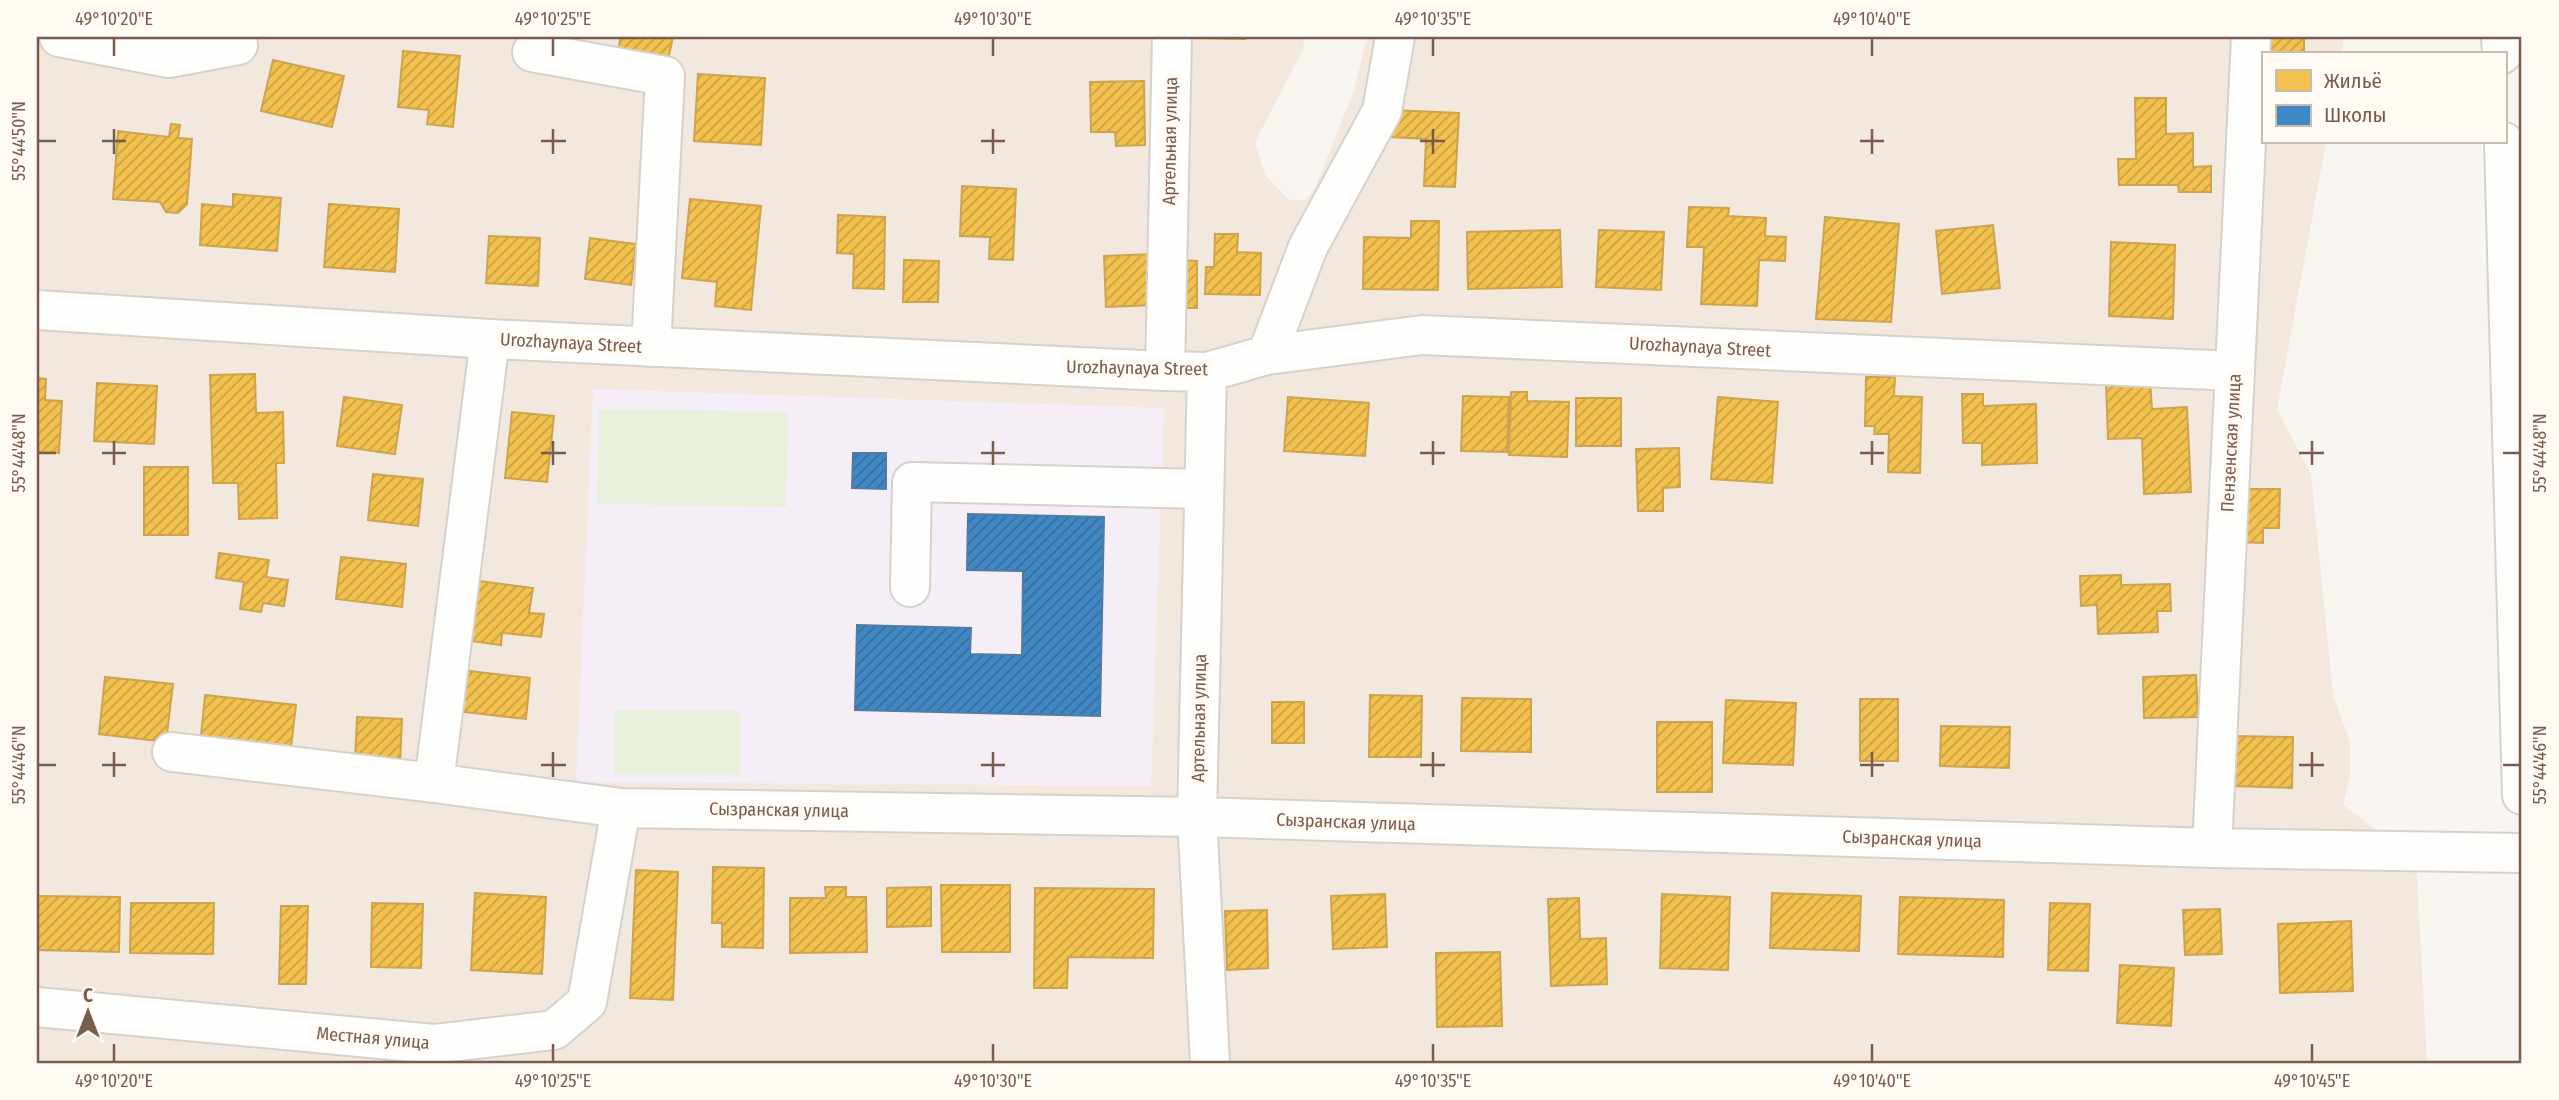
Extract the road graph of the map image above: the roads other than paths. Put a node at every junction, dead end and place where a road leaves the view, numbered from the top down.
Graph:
1 (59, 37) edge
2 (1172, 37) edge
3 (1395, 37) edge
4 (2251, 37) edge
5 (238, 45) dead end
6 (532, 52) dead end
7 (2504, 144) edge
8 (37, 310) edge
9 (489, 340) junction
10 (651, 347) junction
11 (1267, 355) junction
12 (1165, 372) junction
13 (1207, 372) junction
14 (2235, 372) junction
15 (1205, 489) junction
16 (910, 587) dead end
17 (172, 752) dead end
18 (435, 783) junction
19 (2522, 795) edge
20 (621, 808) junction
21 (1197, 817) junction
22 (2212, 848) junction
23 (2522, 853) edge
24 (37, 1007) edge
25 (1210, 1063) edge

1 - 5 street
2 - 12 street, Артельная улица
3 - 11 street
4 - 14 street, Пензенская улица
6 - 10 street
7 - 19 street
8 - 9 street, Urozhaynaya Street
9 - 10 street, Urozhaynaya Street
9 - 18 street
10 - 12 street, Urozhaynaya Street
11 - 13 street, Urozhaynaya Street
11 - 14 street, Urozhaynaya Street
12 - 13 street, Urozhaynaya Street
13 - 15 street, Артельная улица
14 - 22 street, Пензенская улица
15 - 16 street
15 - 21 street, Артельная улица
17 - 18 street, Сызранская улица
18 - 20 street, Сызранская улица
20 - 21 street, Сызранская улица
20 - 24 street, Местная улица
21 - 22 street, Сызранская улица
21 - 25 street, Артельная улица
22 - 23 street, Сызранская улица

